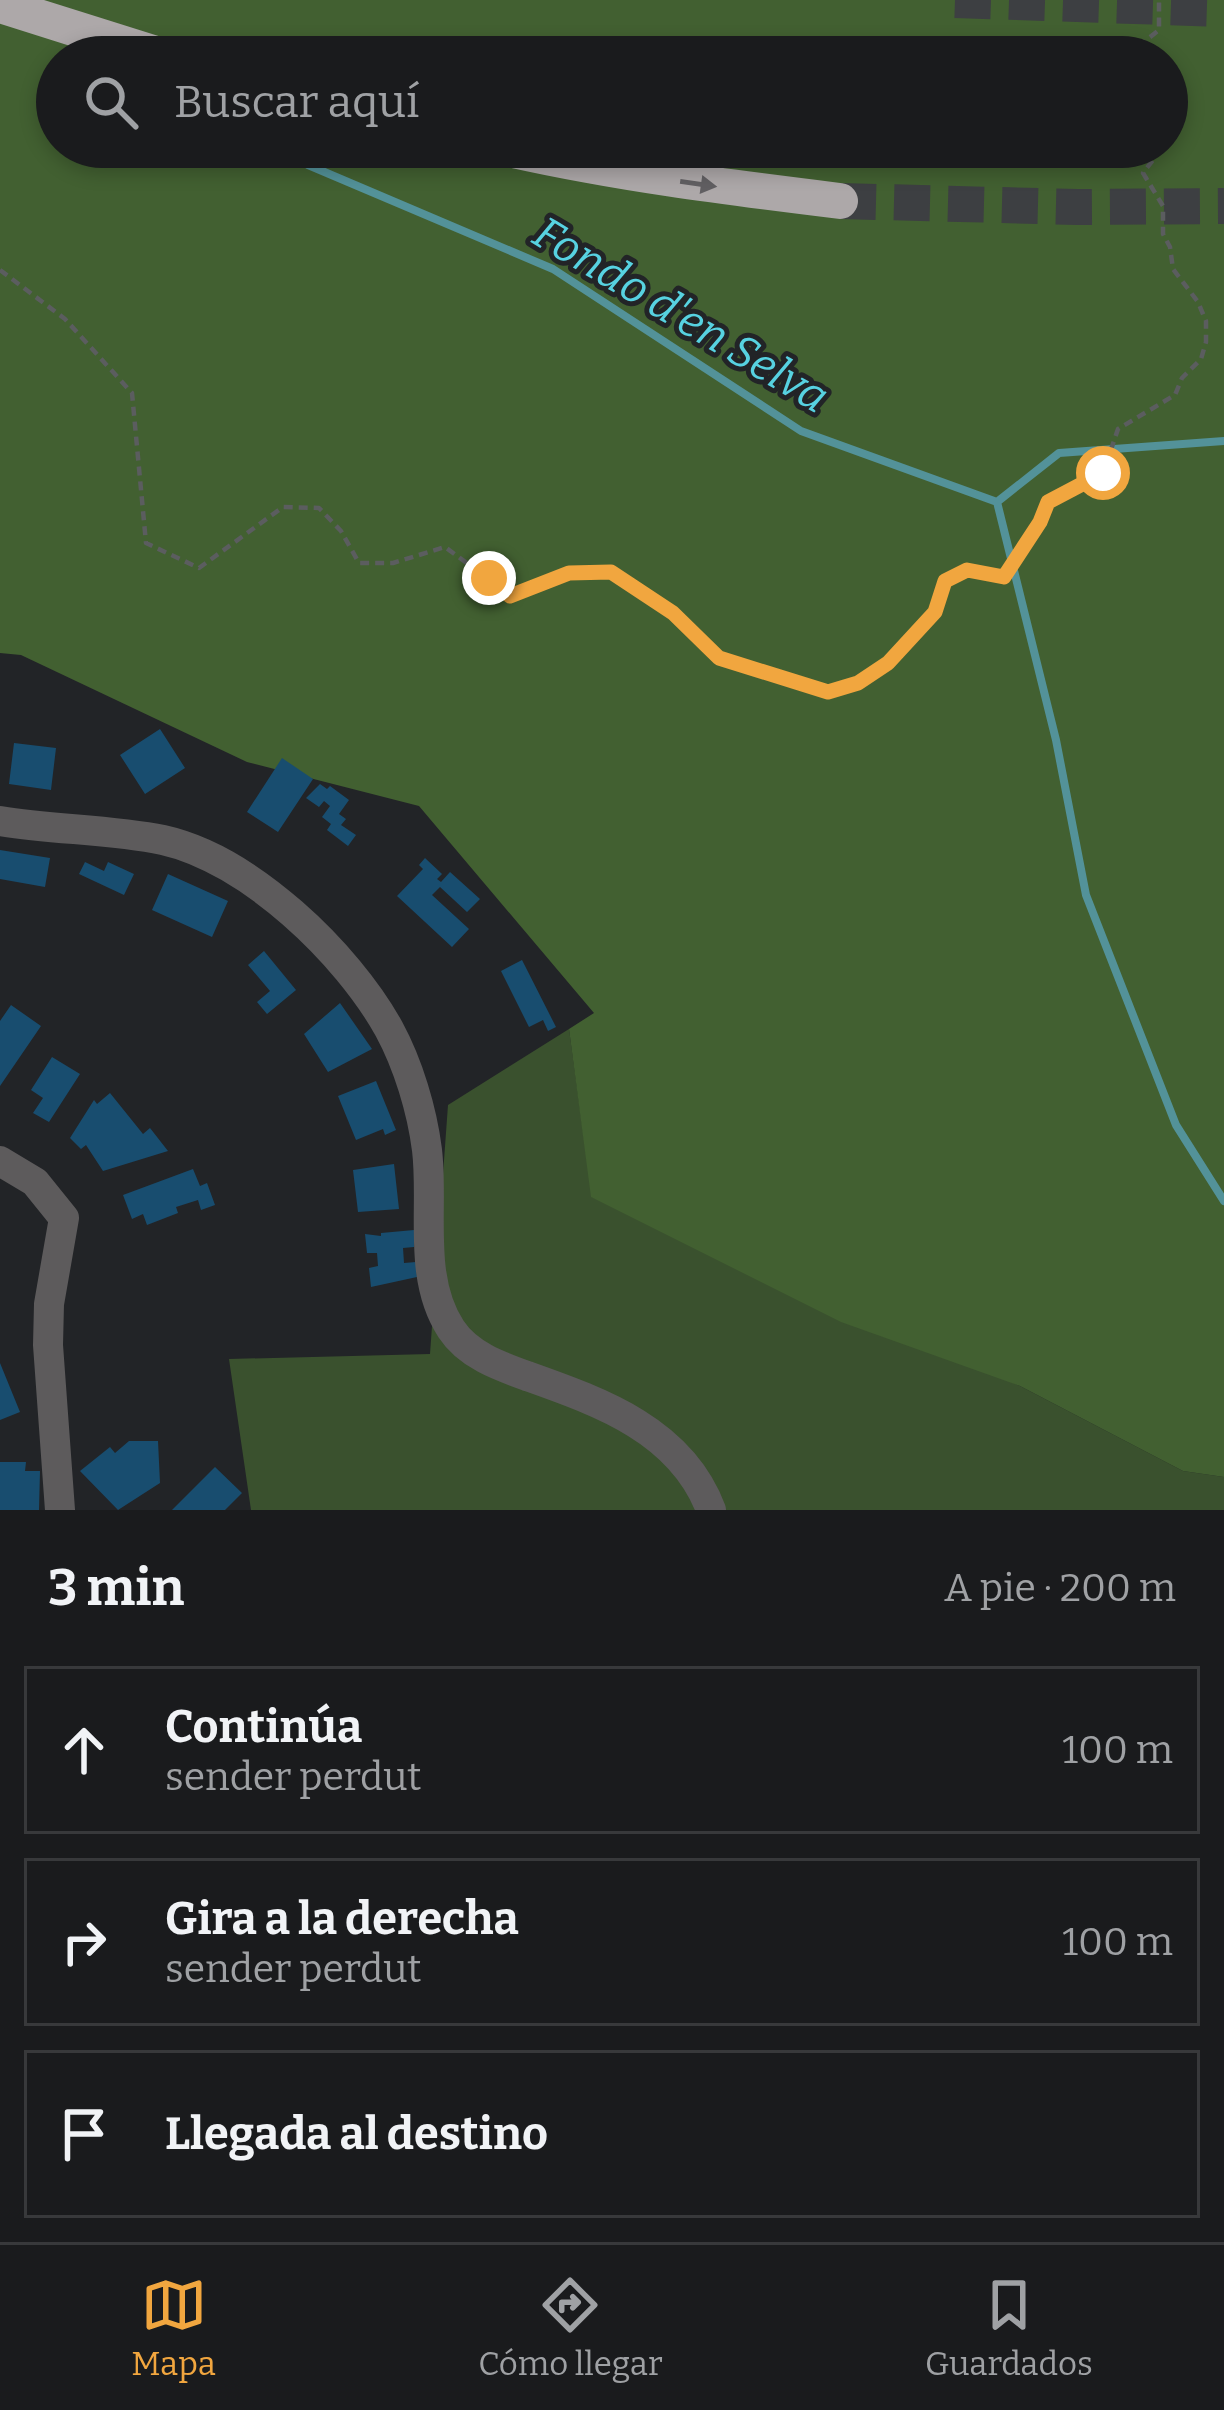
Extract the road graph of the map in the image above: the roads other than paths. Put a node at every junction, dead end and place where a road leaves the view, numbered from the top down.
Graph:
1 (0, 5) edge
2 (98, 36) edge
3 (610, 168) edge
4 (840, 201) tunnel mouth
5 (0, 820) edge
6 (0, 1161) edge
7 (60, 1510) edge
8 (711, 1510) edge

1 - 2 highway
3 -> 4 highway
5 - 8 street
6 - 7 street

